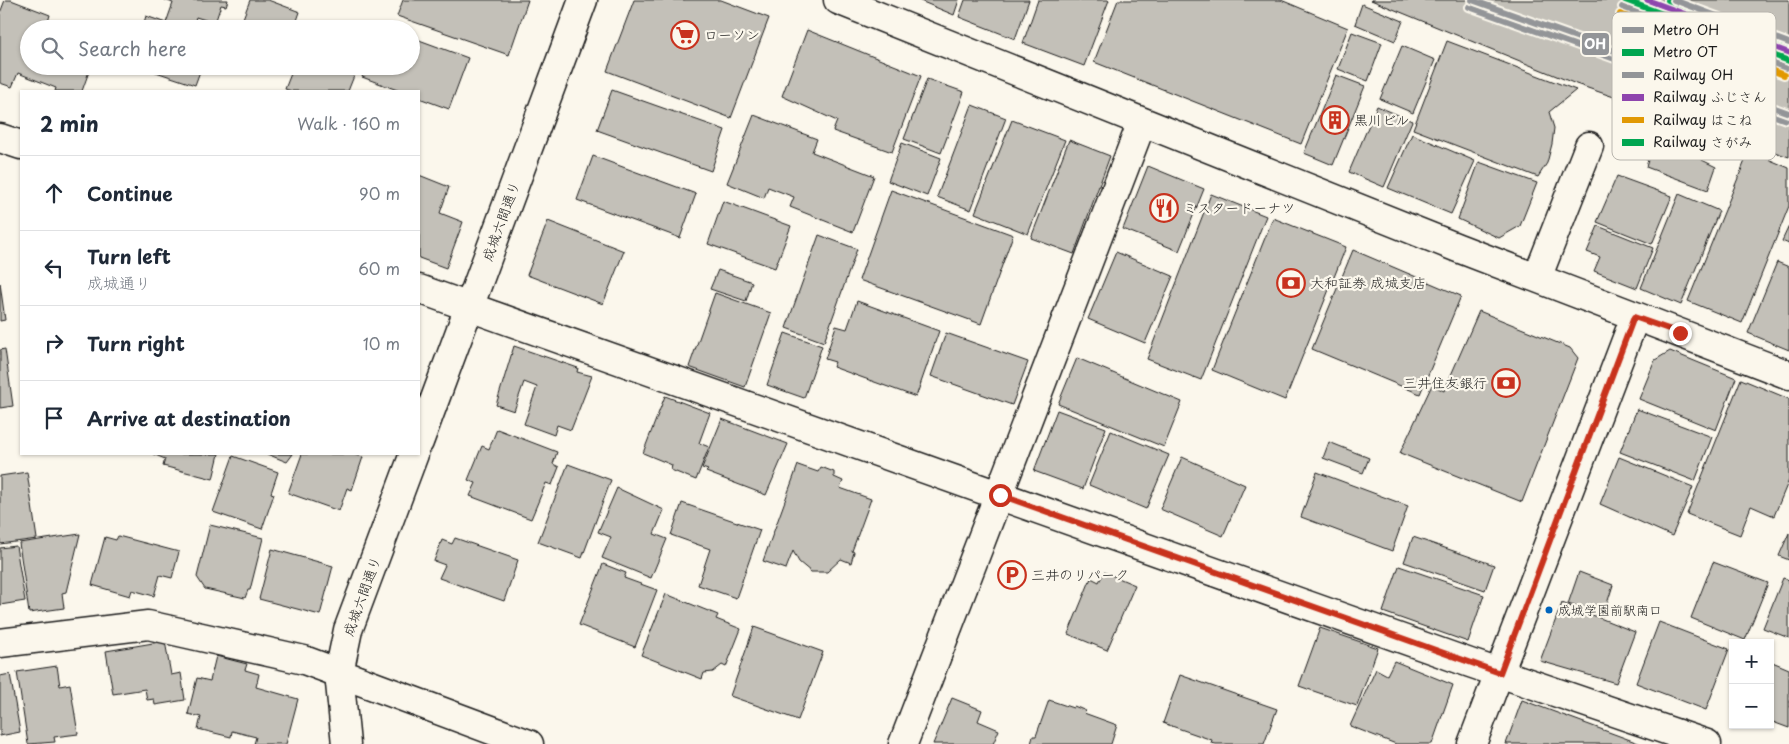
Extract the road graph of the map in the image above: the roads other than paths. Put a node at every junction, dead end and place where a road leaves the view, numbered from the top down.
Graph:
1 (583, 0) edge
2 (838, 0) edge
3 (1142, 122) junction
4 (0, 138) edge
5 (20, 145) edge
6 (1589, 146) dead end
7 (1537, 278) junction
8 (420, 288) edge
9 (469, 307) junction
10 (1634, 317) junction
11 (1789, 375) edge
12 (420, 439) edge
13 (414, 455) edge
14 (1000, 495) junction
15 (0, 643) edge
16 (339, 673) junction
17 (1500, 673) junction
18 (346, 744) edge
19 (529, 744) edge
20 (903, 744) edge
21 (1472, 744) edge
22 (1707, 744) edge

1 - 9 street, 成城六間通り
2 - 3 street
3 - 7 street
3 - 14 street
4 - 5 street
6 - 7 street
7 - 10 street
8 - 9 street
9 - 12 street, 成城六間通り
9 - 14 street
10 - 11 street
10 - 17 street
13 - 16 street, 成城六間通り
14 - 17 street
14 - 20 street
15 - 16 street
16 - 18 street, 成城六間通り
16 - 19 street
17 - 21 street
17 - 22 street

